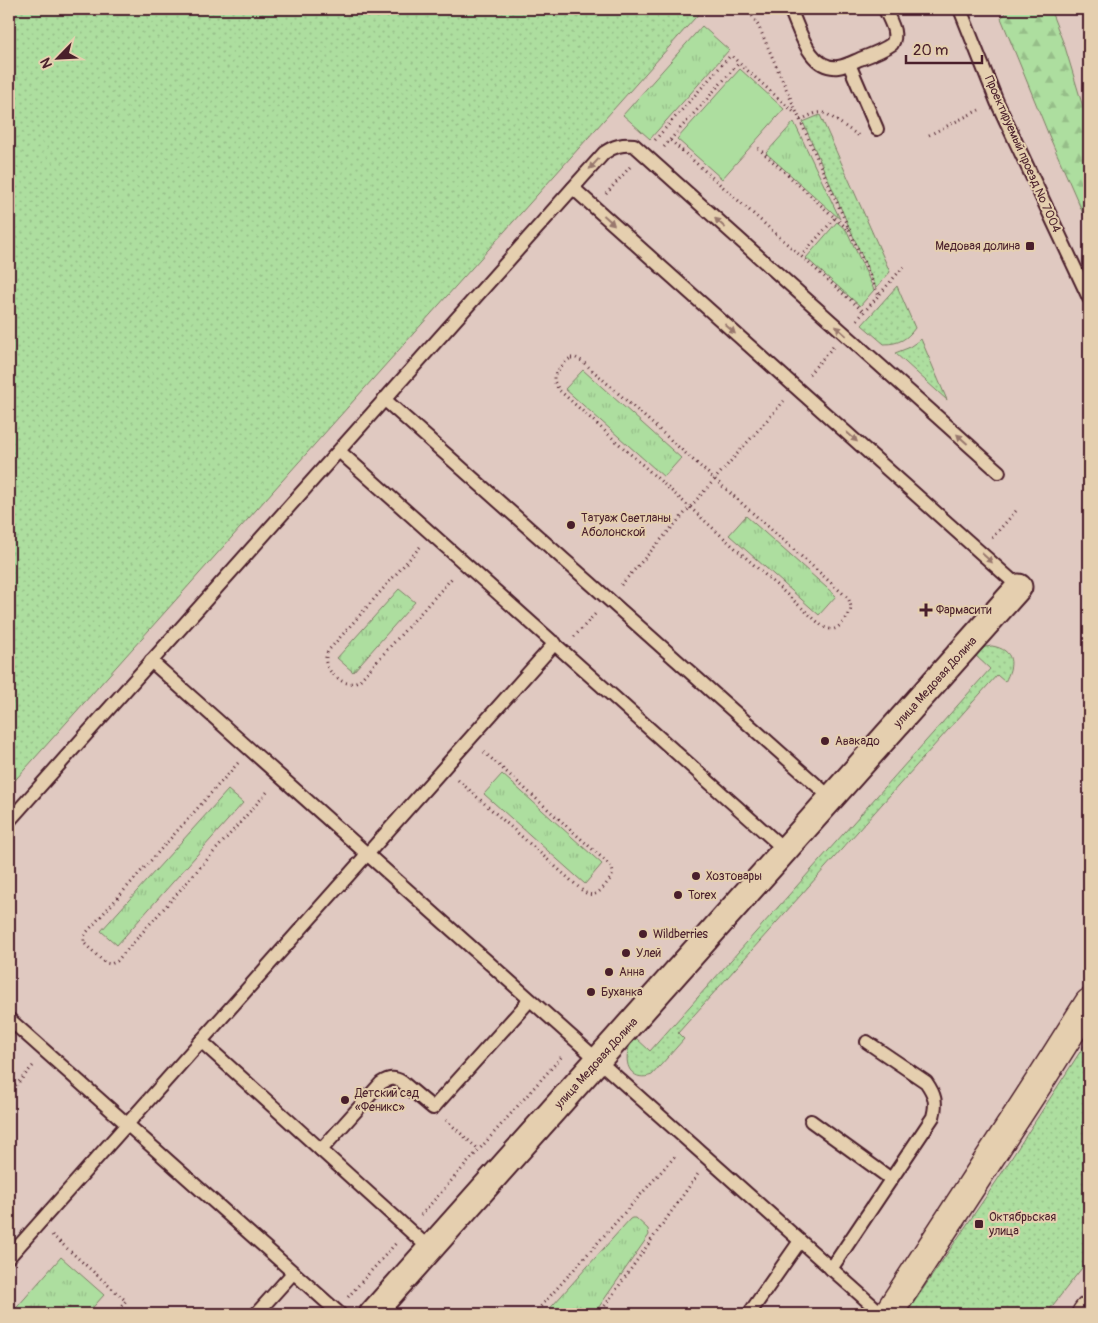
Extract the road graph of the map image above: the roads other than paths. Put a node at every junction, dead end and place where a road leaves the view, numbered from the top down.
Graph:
1 (790, 9) edge
2 (885, 9) edge
3 (960, 9) edge
4 (849, 64) junction
5 (877, 129) dead end
6 (573, 188) junction
7 (1089, 298) edge
8 (384, 399) junction
9 (338, 451) junction
10 (998, 472) dead end
11 (1019, 587) joint
12 (559, 647) junction
13 (151, 661) junction
14 (831, 798) junction
15 (9, 821) edge
16 (785, 850) junction
17 (367, 854) junction
18 (530, 1000) junction
19 (1089, 1003) edge
20 (9, 1018) edge
21 (200, 1041) junction
22 (867, 1042) dead end
23 (598, 1060) junction
24 (811, 1121) dead end
25 (127, 1124) junction
26 (321, 1150) junction
27 (891, 1179) junction
28 (800, 1241) junction
29 (430, 1249) junction
30 (9, 1257) edge
31 (830, 1269) junction
32 (293, 1273) junction
33 (1089, 1310) edge
34 (338, 1312) edge
35 (256, 1314) edge
36 (372, 1314) edge
37 (749, 1314) edge
38 (882, 1314) edge
39 (888, 1314) edge
40 (1086, 1314) edge

1 - 4 lane
2 - 4 lane
3 - 7 lane, Проектируемый проезд № 7004
4 - 5 lane
6 - 8 lane
10 -> 6 lane
6 -> 11 lane
8 - 9 lane
8 - 14 lane
9 - 12 lane
9 - 13 lane
11 - 14 street, улица Медовая Долина
12 - 16 lane
12 - 17 lane
13 - 15 lane
13 - 17 lane
14 - 16 street, улица Медовая Долина
16 - 23 street, улица Медовая Долина
17 - 18 lane
17 - 21 lane
18 - 23 lane
18 - 26 lane
19 - 39 street
20 - 25 lane
21 - 25 lane
21 - 26 lane
22 - 27 lane
23 - 28 lane
23 - 29 street, улица Медовая Долина
24 - 27 lane
25 - 30 lane
25 - 32 lane
26 - 29 lane
27 - 31 lane
28 - 31 lane
28 - 37 lane
29 - 36 street, улица Медовая Долина
31 - 38 lane
32 - 34 lane
32 - 35 lane
33 - 40 street

